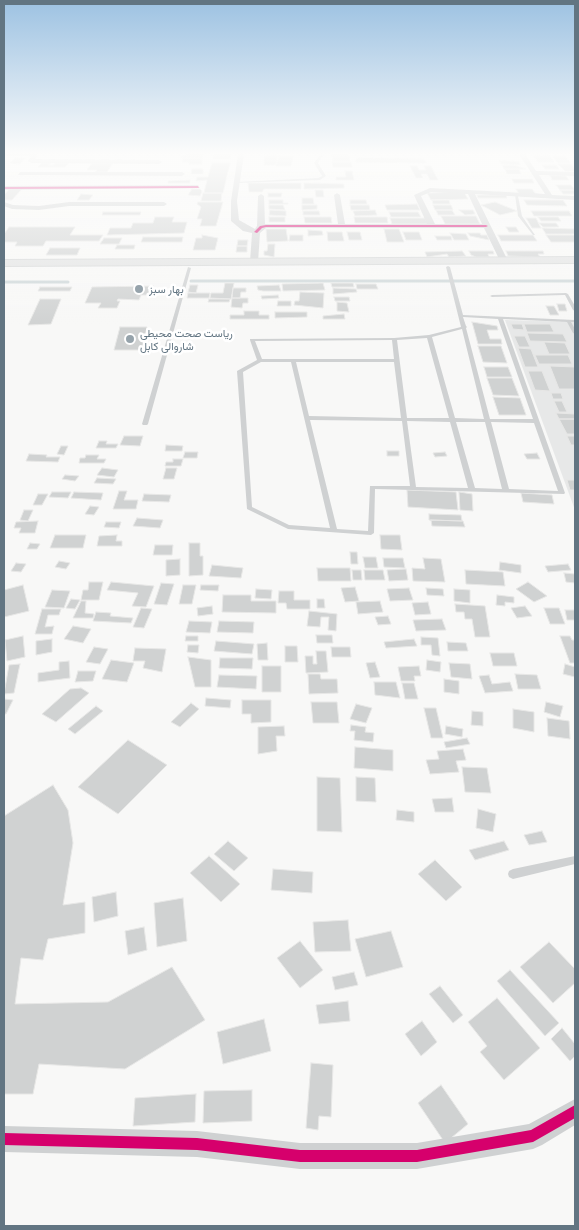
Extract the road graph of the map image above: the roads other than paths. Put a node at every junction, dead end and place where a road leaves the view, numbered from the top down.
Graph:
1 (235, 211) edge
2 (260, 211) edge
3 (340, 211) edge
4 (425, 211) edge
5 (479, 211) edge
6 (519, 211) edge
7 (342, 226) junction
8 (432, 226) junction
9 (486, 226) junction
10 (258, 229) junction
11 (534, 234) dead end
12 (575, 260) edge
13 (504, 261) junction
14 (4, 262) edge
15 (254, 262) junction
16 (371, 264) junction
17 (420, 264) junction
18 (575, 266) edge
19 (4, 268) edge
20 (190, 268) junction
21 (452, 276) junction
22 (492, 296) dead end
23 (575, 310) edge
24 (462, 316) junction
25 (500, 318) junction
26 (568, 322) junction
27 (575, 322) edge
28 (465, 328) junction
29 (575, 333) edge
30 (429, 336) junction
31 (394, 339) junction
32 (397, 360) junction
33 (293, 361) junction
34 (260, 362) junction
35 (306, 418) junction
36 (404, 419) junction
37 (452, 420) junction
38 (488, 420) junction
39 (536, 421) junction
40 (145, 424) dead end
41 (413, 487) junction
42 (472, 490) junction
43 (506, 490) junction
44 (334, 530) junction
45 (575, 860) edge
46 (513, 874) dead end
47 (575, 1111) edge
48 (4, 1139) edge

1 - 10 street
2 - 10 street
3 - 7 street
4 - 8 street
5 - 9 street
6 - 11 lane
7 - 8 street
7 - 10 street
8 - 9 street
9 - 13 street
10 - 15 street
12 - 13 main road
13 - 17 main road
14 - 15 main road
15 - 16 main road
16 - 17 main road
16 - 20 main road
17 - 21 main road
18 - 21 main road
19 - 20 main road
20 - 40 lane
21 - 24 lane
22 - 23 lane
24 - 25 lane
24 - 28 lane
25 - 26 lane
25 - 39 lane
26 - 27 lane
26 - 29 lane
28 - 30 lane
28 - 38 lane
30 - 31 lane
30 - 37 lane
31 - 32 lane
31 - 34 lane
32 - 33 lane
32 - 36 lane
33 - 34 lane
33 - 35 lane
34 - 44 lane
35 - 36 lane
35 - 44 lane
36 - 37 lane
36 - 41 lane
37 - 38 lane
37 - 42 lane
38 - 39 lane
38 - 43 lane
39 - 43 lane
41 - 42 lane
41 - 44 lane
42 - 43 lane
45 - 46 lane
47 - 48 street

